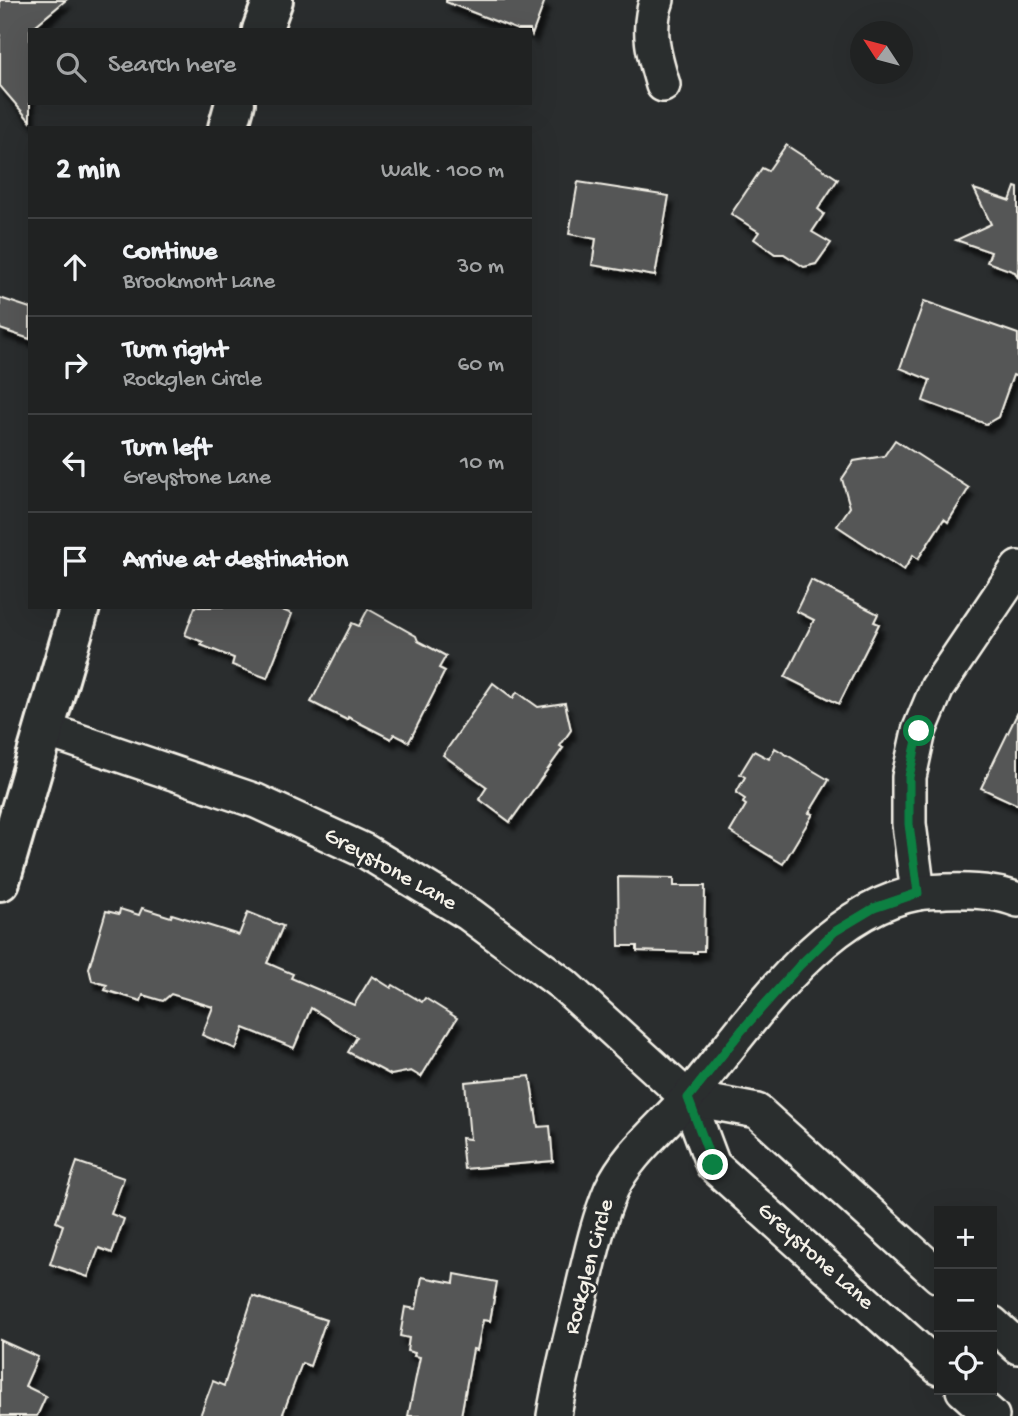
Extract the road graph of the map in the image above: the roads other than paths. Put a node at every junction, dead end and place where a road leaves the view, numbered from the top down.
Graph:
1 (273, 0) edge
2 (657, 0) edge
3 (263, 28) edge
4 (663, 85) dead end
5 (234, 105) edge
6 (229, 126) edge
7 (1018, 568) edge
8 (78, 609) edge
9 (43, 729) junction
10 (0, 881) edge
11 (918, 893) junction
12 (1018, 900) edge
13 (688, 1098) junction
14 (934, 1271) edge
15 (997, 1328) edge
16 (1018, 1347) edge
17 (934, 1364) edge
18 (969, 1395) edge
19 (554, 1416) edge
20 (992, 1416) edge

1 - 3 street
2 - 4 street
5 - 6 street
7 - 11 street
8 - 9 street
9 - 10 street
9 - 13 street, Greystone Lane
11 - 12 street, Rockglen Circle
11 - 13 street, Rockglen Circle
13 - 14 street
13 - 17 street, Greystone Lane
13 - 19 street, Rockglen Circle
15 - 16 street
18 - 20 street

